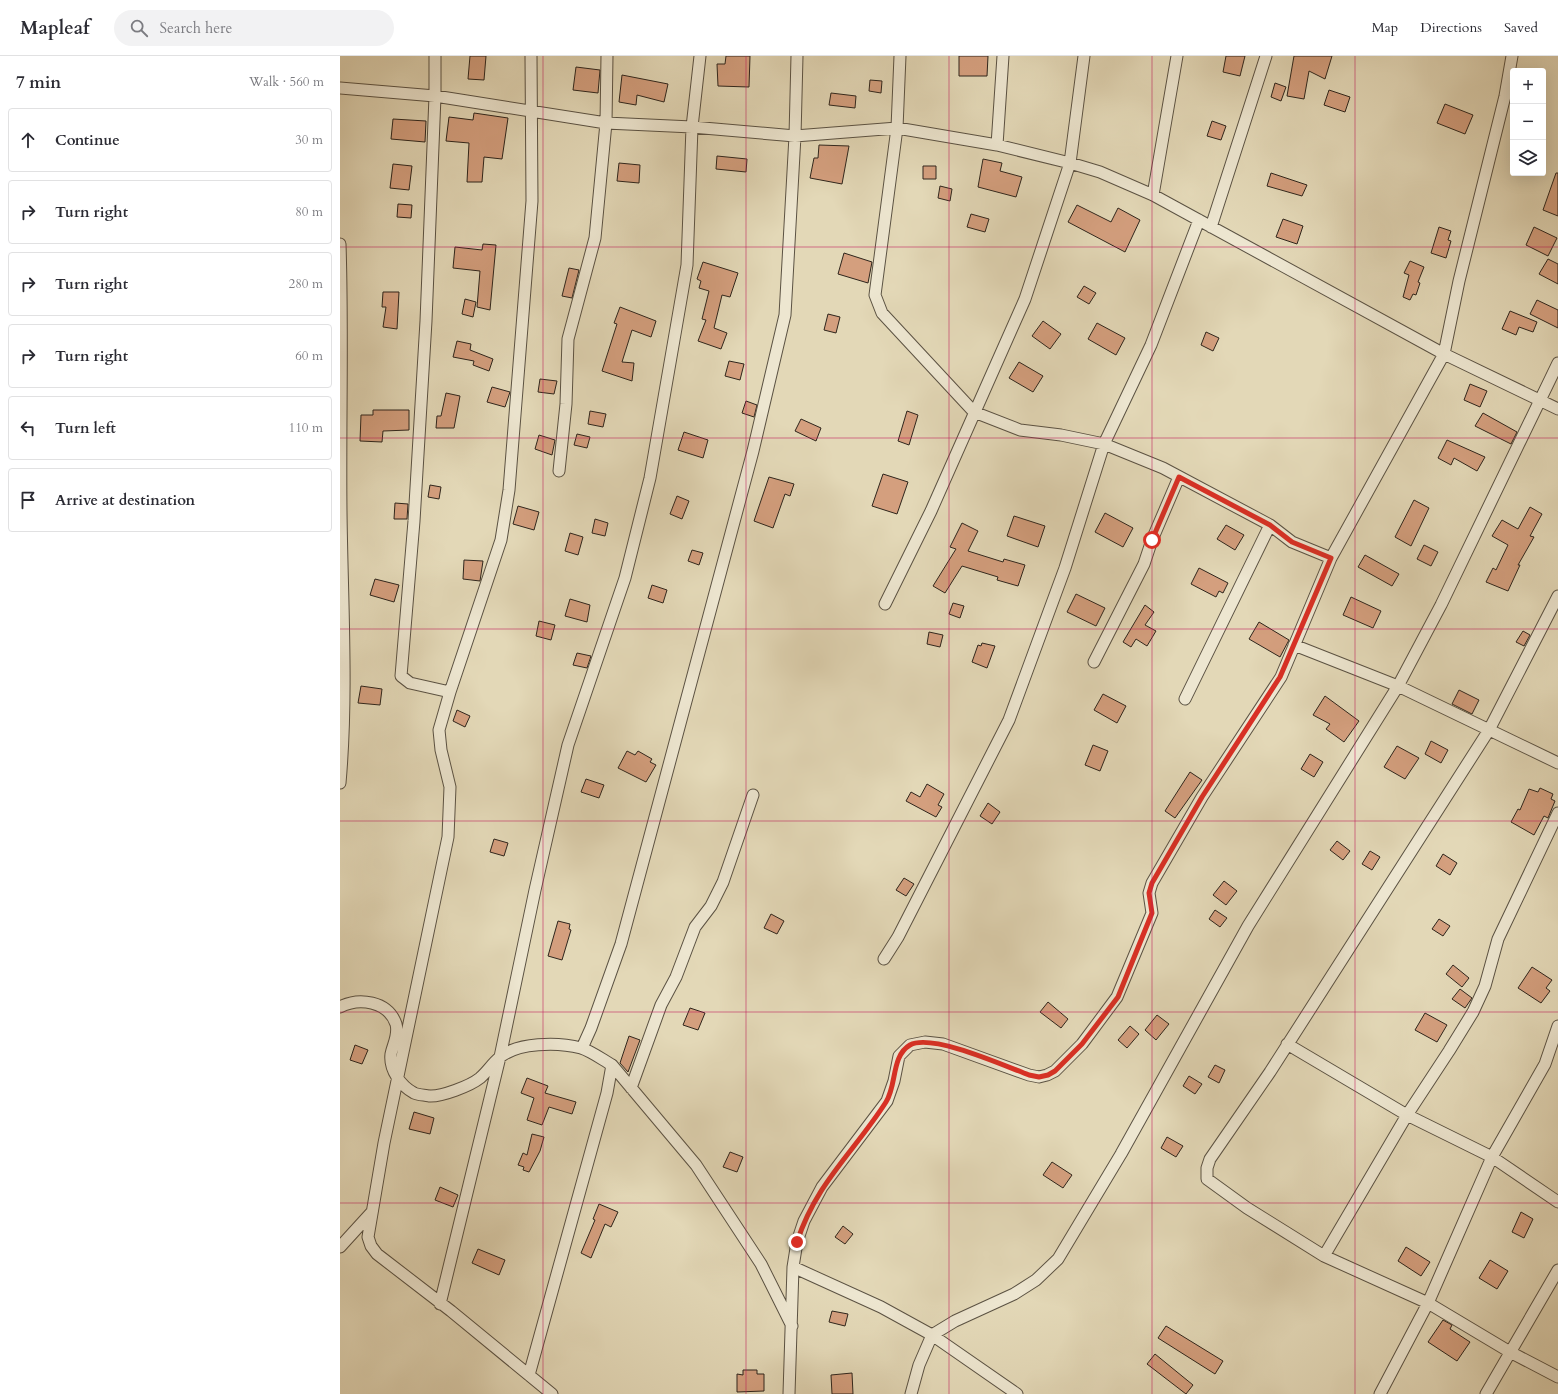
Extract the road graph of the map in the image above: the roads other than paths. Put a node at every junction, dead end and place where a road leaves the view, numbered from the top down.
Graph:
1 (435, 56) edge
2 (531, 56) edge
3 (607, 56) edge
4 (700, 56) edge
5 (797, 56) edge
6 (900, 56) edge
7 (1003, 56) edge
8 (1084, 56) edge
9 (1176, 56) edge
10 (1266, 56) edge
11 (1512, 56) edge
12 (340, 88) edge
13 (435, 96) junction
14 (531, 111) junction
15 (606, 123) junction
16 (692, 127) junction
17 (897, 128) junction
18 (794, 136) junction
19 (997, 145) junction
20 (1070, 163) junction
21 (1153, 195) junction
22 (1199, 220) junction
23 (1211, 227) junction
24 (340, 244) edge
25 (1444, 354) junction
26 (1558, 363) edge
27 (1541, 401) junction
28 (1558, 409) edge
29 (974, 412) junction
30 (1104, 444) junction
31 (559, 471) dead end
32 (1179, 477) junction
33 (1270, 525) junction
34 (1331, 558) junction
35 (1558, 596) edge
36 (885, 604) dead end
37 (1294, 645) junction
38 (1094, 662) dead end
39 (1398, 686) junction
40 (450, 692) junction
41 (1185, 699) dead end
42 (1489, 730) junction
43 (1558, 763) edge
44 (340, 783) edge
45 (753, 795) dead end
46 (1558, 813) edge
47 (884, 960) dead end
48 (340, 1007) edge
49 (1558, 1026) edge
50 (1287, 1044) junction
51 (582, 1048) junction
52 (500, 1057) junction
53 (612, 1066) junction
54 (398, 1079) junction
55 (631, 1088) junction
56 (1407, 1114) junction
57 (1492, 1157) junction
58 (1558, 1202) edge
59 (371, 1214) junction
60 (340, 1247) edge
61 (1324, 1256) junction
62 (793, 1267) junction
63 (1558, 1270) edge
64 (1428, 1303) junction
65 (440, 1304) junction
66 (792, 1327) junction
67 (932, 1335) junction
68 (1510, 1352) junction
69 (530, 1375) junction
70 (1558, 1377) edge
71 (552, 1394) edge
72 (789, 1394) edge
73 (911, 1394) edge
74 (1017, 1394) edge
75 (1380, 1394) edge
76 (1486, 1394) edge

1 - 13 street
2 - 14 street
3 - 15 street
4 - 16 street
5 - 18 street
6 - 17 street
7 - 19 street
8 - 20 street
9 - 21 street
10 - 23 street
11 - 25 street
12 - 13 street
13 - 14 street
13 - 40 street
14 - 15 street
14 - 40 street
15 - 16 street
15 - 31 street
16 - 18 street
16 - 52 street
17 - 18 street
17 - 19 street
17 - 29 street
18 - 51 street
19 - 20 street
20 - 21 street
20 - 29 street
21 - 22 street
22 - 23 street
22 - 30 street
23 - 25 street
24 - 44 street
25 - 27 street
25 - 34 street
26 - 27 street
27 - 28 street
27 - 39 street
29 - 30 street
29 - 36 street
30 - 32 street
30 - 47 street
32 - 33 street
32 - 38 street
33 - 34 street
33 - 41 street
34 - 37 street
35 - 42 street
37 - 39 street
37 - 62 street
39 - 42 street
39 - 67 street
40 - 54 street
42 - 43 street
42 - 50 street
45 - 55 street
46 - 56 street
48 - 54 street
49 - 57 street
50 - 56 street
50 - 61 street
51 - 52 street
51 - 53 street
52 - 54 street
52 - 65 street
53 - 55 street
53 - 69 street
54 - 59 street
55 - 66 street
56 - 57 street
56 - 61 street
57 - 58 street
57 - 64 street
59 - 60 street
59 - 65 street
61 - 64 street
62 - 66 street
62 - 67 street
63 - 68 street
64 - 68 street
64 - 75 street
65 - 69 street
66 - 72 street
67 - 73 street
67 - 74 street
68 - 70 street
68 - 76 street
69 - 71 street

